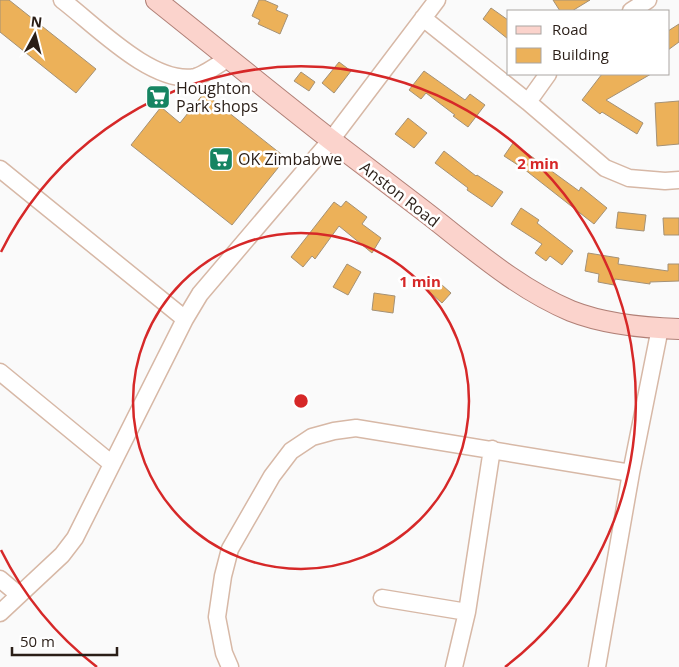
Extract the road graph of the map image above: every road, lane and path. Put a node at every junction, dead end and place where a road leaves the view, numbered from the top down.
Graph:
1 (62, 0) edge
2 (156, 0) edge
3 (437, 0) edge
4 (648, 0) edge
5 (633, 10) edge
6 (423, 18) junction
7 (229, 58) junction
8 (547, 75) edge
9 (528, 102) junction
10 (331, 140) junction
11 (0, 169) edge
12 (679, 180) edge
13 (185, 319) junction
14 (670, 329) edge
15 (0, 372) edge
16 (492, 449) junction
17 (112, 464) junction
18 (631, 473) junction
19 (0, 579) edge
20 (19, 595) junction
21 (382, 598) dead end
22 (467, 612) junction
23 (0, 613) edge
24 (230, 667) edge
25 (454, 667) edge
26 (597, 667) edge

1 - 7 street
2 - 7 main road, Anston Road
3 - 6 street
4 - 5 street
6 - 9 street
6 - 10 street
7 - 10 main road, Anston Road
8 - 9 street
9 - 12 street
10 - 13 street
10 - 14 main road, Anston Road
11 - 13 street
13 - 17 street
14 - 18 street
15 - 17 street
16 - 18 street
16 - 22 street
16 - 24 street
17 - 20 street
18 - 26 street
19 - 20 street
20 - 23 street
21 - 22 street
22 - 25 street

